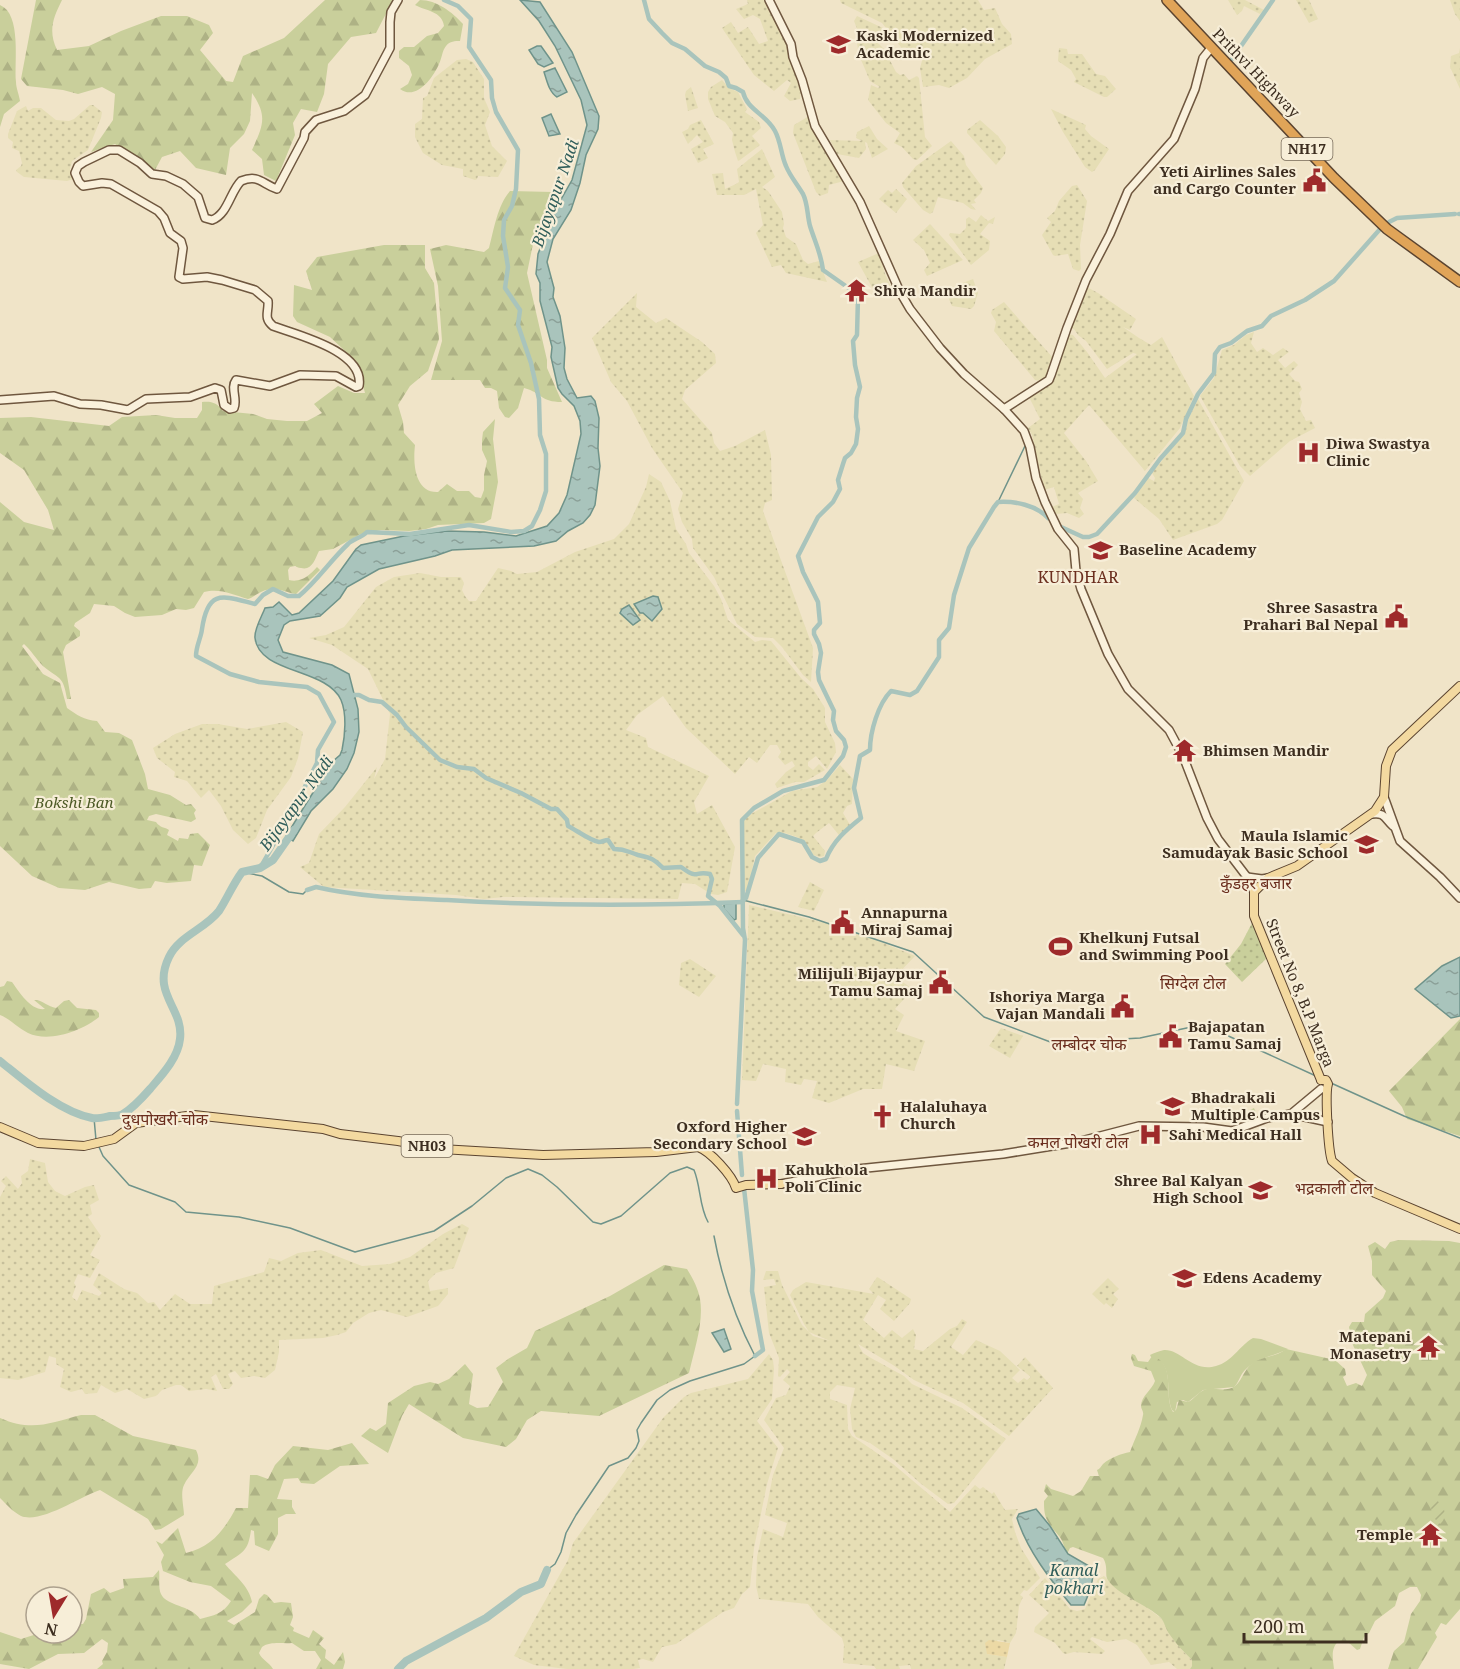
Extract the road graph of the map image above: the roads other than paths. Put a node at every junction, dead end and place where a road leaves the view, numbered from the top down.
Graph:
1 (398, 0) edge
2 (769, 0) edge
3 (1167, 0) edge
4 (1211, 48) junction
5 (1460, 282) edge
6 (0, 400) edge
7 (1004, 409) junction
8 (1460, 686) edge
9 (1384, 797) junction
10 (1372, 814) junction
11 (1394, 827) junction
12 (1247, 877) junction
13 (1268, 878) junction
14 (1254, 892) junction
15 (1460, 898) edge
16 (1323, 1086) junction
17 (1291, 1114) junction
18 (1328, 1122) junction
19 (0, 1127) edge
20 (782, 1184) joint
21 (1460, 1229) edge

1 - 6 main road
2 - 7 main road, Street No 8, B.P Marga
3 - 4 highway, Prithvi Highway / NH17
4 - 5 highway, Prithvi Highway / NH17
4 - 7 main road
7 - 12 main road, Street No 8, B.P Marga
8 - 9 main road
9 - 10 main road
9 - 11 main road
10 - 11 main road
10 - 13 main road
11 - 15 main road
12 - 13 main road
12 - 14 main road, Street No 8, B.P Marga
13 - 14 main road
14 - 16 main road, Street No 8, B.P Marga
16 - 17 main road
16 - 18 main road, Street No 8, B.P Marga
17 - 18 main road
17 - 20 main road
18 - 21 main road, Street No 8, B.P Marga
19 - 20 main road, NH03

